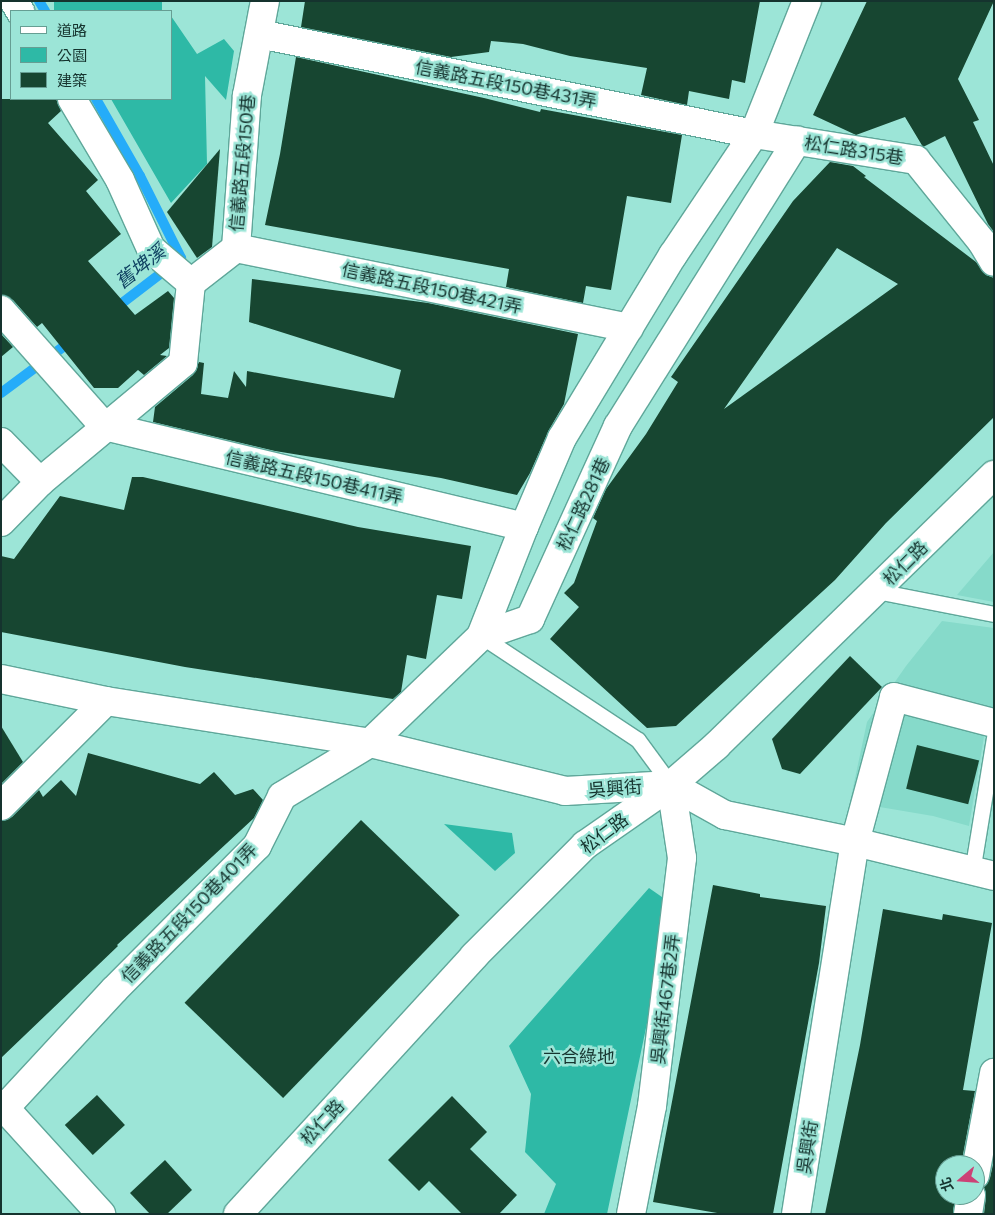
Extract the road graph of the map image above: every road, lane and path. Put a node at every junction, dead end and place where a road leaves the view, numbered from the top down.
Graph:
1 (265, 1) edge
2 (806, 1) edge
3 (259, 34) junction
4 (73, 100) edge
5 (754, 134) junction
6 (797, 141) junction
7 (236, 248) junction
8 (994, 262) edge
9 (192, 283) junction
10 (1, 310) edge
11 (629, 328) junction
12 (104, 426) junction
13 (1, 442) edge
14 (994, 476) edge
15 (40, 482) junction
16 (1, 522) edge
17 (524, 527) junction
18 (877, 591) junction
19 (994, 614) edge
20 (481, 636) junction
21 (1, 679) edge
22 (106, 701) junction
23 (994, 723) edge
24 (994, 736) edge
25 (370, 743) junction
26 (671, 785) junction
27 (1, 806) edge
28 (855, 842) junction
29 (983, 874) edge
30 (994, 1073) edge
31 (3, 1108) edge
32 (979, 1155) edge
33 (631, 1213) edge
34 (101, 1214) edge
35 (238, 1214) edge
36 (796, 1214) edge

1 - 3 street, 信義路五段150巷
2 - 5 street
3 - 5 street, 信義路五段150巷431弄
3 - 7 street, 信義路五段150巷
4 - 9 street
5 - 6 street, 松仁路315巷
5 - 11 street
6 - 8 street, 松仁路315巷
6 - 20 street, 松仁路281巷
7 - 9 street, 信義路五段150巷
7 - 11 street, 信義路五段150巷421弄
9 - 12 street
10 - 12 street
11 - 17 street
12 - 15 street
12 - 17 street, 信義路五段150巷411弄
13 - 15 street
14 - 18 street, 松仁路
15 - 16 street
17 - 20 street
18 - 19 lane
18 - 26 street, 松仁路
20 - 25 street, 信義路五段150巷401弄
20 - 26 lane
21 - 22 street
22 - 25 street
22 - 27 street
23 - 28 street, 吳興街
24 - 29 lane
25 - 26 street, 吳興街
25 - 31 street, 信義路五段150巷401弄
26 - 28 street
26 - 33 street, 吳興街467巷2弄
26 - 35 street, 松仁路
28 - 29 street
28 - 36 street, 吳興街
30 - 32 street
31 - 34 street

